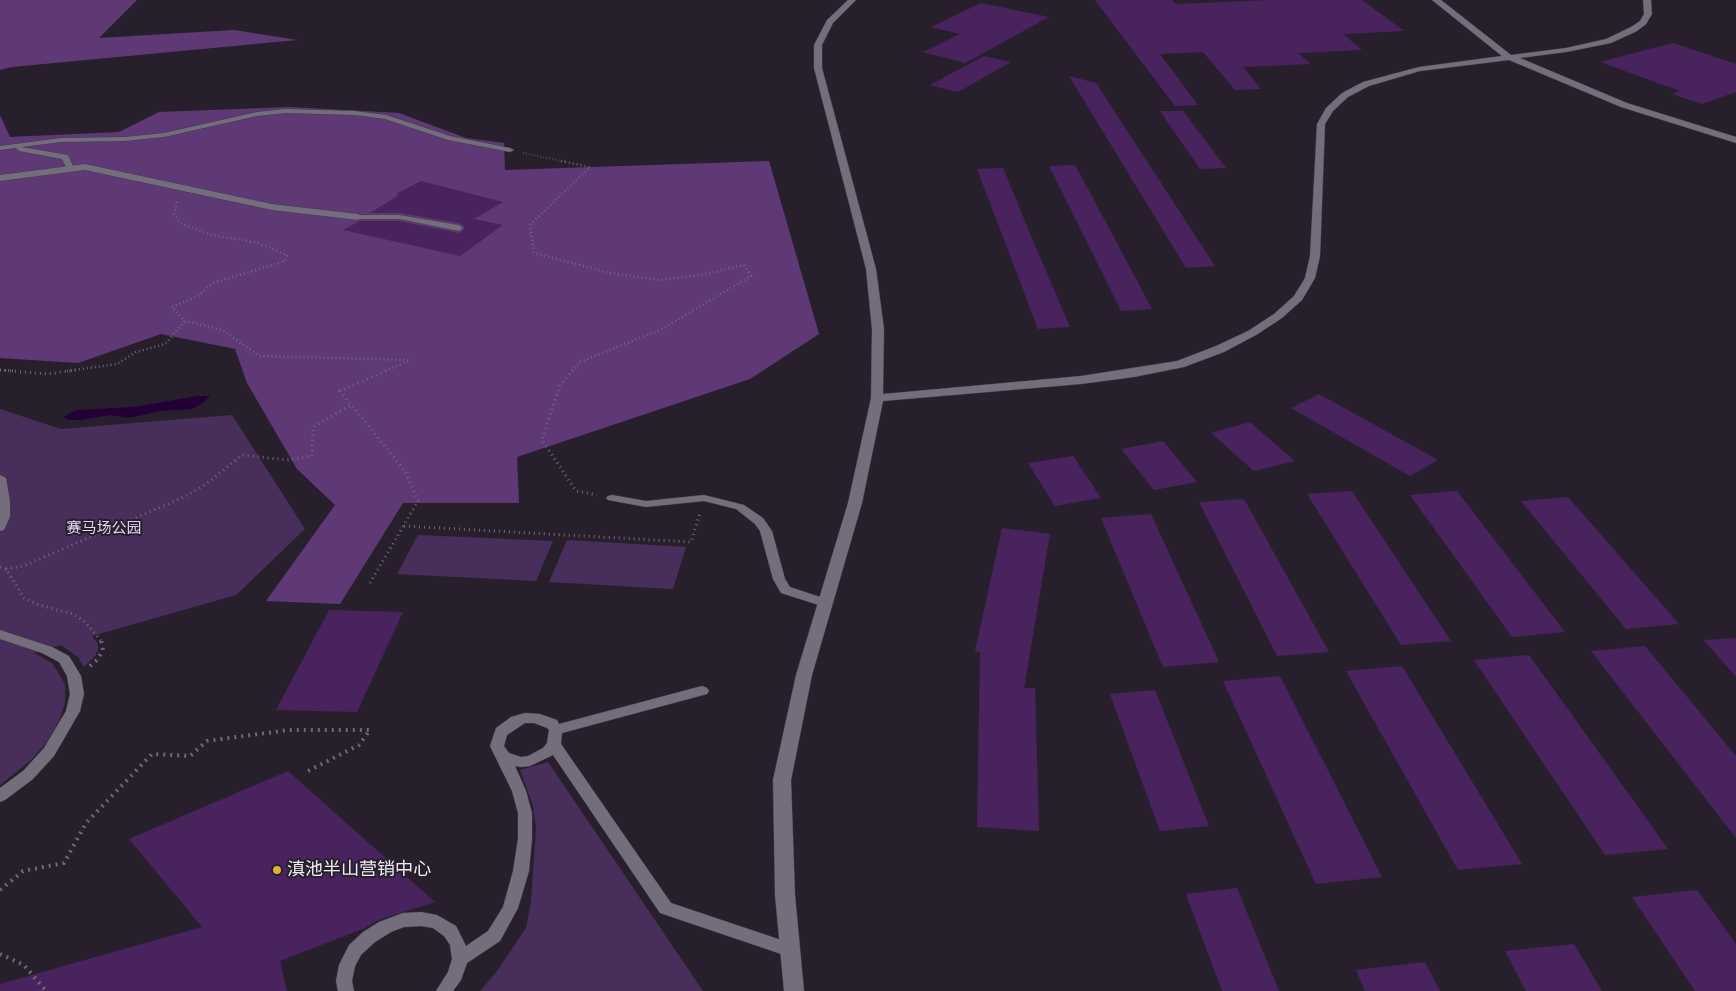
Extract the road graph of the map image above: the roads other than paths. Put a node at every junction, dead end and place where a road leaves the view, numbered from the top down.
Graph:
1 (852, 0) edge
2 (1436, 0) edge
3 (1647, 0) edge
4 (1507, 56) junction
5 (1736, 140) edge
6 (10, 147) junction
7 (0, 148) edge
8 (510, 150) road end
9 (70, 168) junction
10 (0, 178) edge
11 (358, 217) joint
12 (459, 228) dead end
13 (877, 398) junction
14 (0, 478) edge
15 (612, 498) road end
16 (0, 528) edge
17 (825, 603) junction
18 (0, 634) edge
19 (702, 691) dead end
20 (555, 737) junction
21 (504, 757) junction
22 (0, 796) edge
23 (790, 950) junction
24 (460, 959) junction
25 (346, 991) edge
26 (444, 991) edge
27 (794, 991) edge

1 - 13 street
2 - 4 street
3 - 4 street
4 - 5 street
4 - 13 street
6 - 7 lane
6 - 8 lane
6 - 9 lane
9 - 10 street
9 - 11 street
11 - 12 lane
13 - 17 street
14 - 16 lane
15 - 17 lane
17 - 23 street
18 - 22 lane
19 - 20 lane
20 - 21 lane
20 - 21 lane
20 - 23 lane
21 - 24 lane
23 - 27 street
24 - 25 lane
24 - 26 lane

